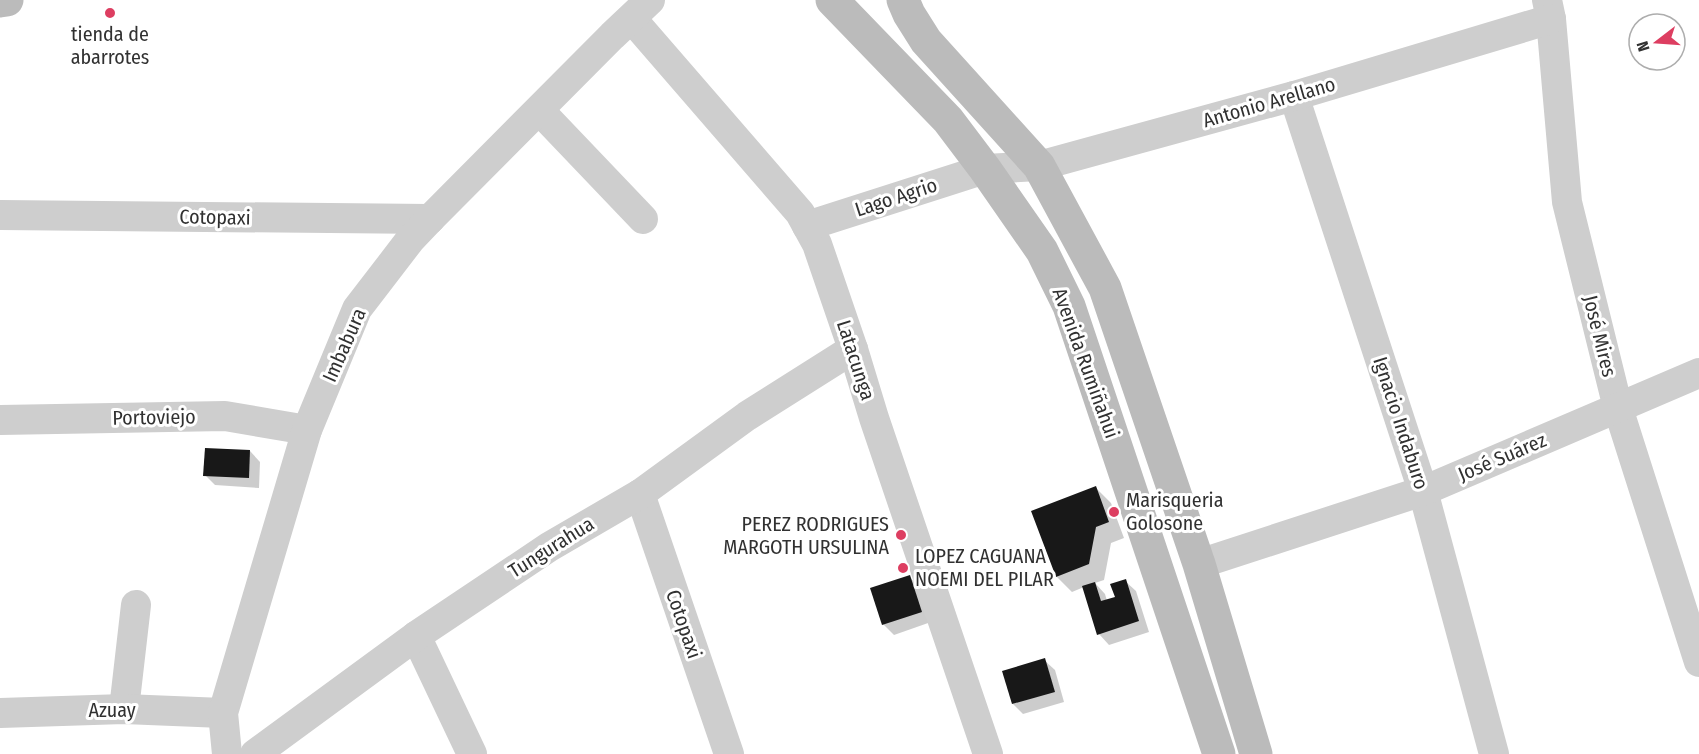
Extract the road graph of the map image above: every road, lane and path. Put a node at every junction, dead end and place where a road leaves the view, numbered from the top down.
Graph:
1 (7, 0) edge
2 (832, 0) edge
3 (903, 0) edge
4 (0, 1) edge
5 (641, 9) edge
6 (1549, 10) edge
7 (1294, 96) junction
8 (539, 110) junction
9 (1039, 166) junction
10 (985, 169) junction
11 (0, 215) edge
12 (430, 219) junction
13 (643, 219) dead end
14 (807, 226) junction
15 (853, 349) junction
16 (1699, 373) edge
17 (1618, 408) junction
18 (0, 420) edge
19 (307, 430) junction
20 (1423, 491) junction
21 (640, 494) junction
22 (1198, 564) junction
23 (136, 605) dead end
24 (416, 636) junction
25 (1699, 663) edge
26 (124, 709) junction
27 (0, 713) edge
28 (223, 713) junction
29 (227, 754) edge
30 (255, 754) edge
31 (472, 754) edge
32 (729, 754) edge
33 (988, 754) edge
34 (1219, 754) edge
35 (1256, 754) edge
36 (1494, 754) edge

1 - 4 main road
2 - 10 main road, Avenida Rumiñahui
3 - 9 main road, Avenida Rumiñahui
5 - 8 street, Imbabura
5 - 14 street, Latacunga
6 - 7 street, Antonio Arellano
6 - 17 street, José Mires
7 - 9 street, Antonio Arellano
7 - 20 street, Ignacio Indaburo
8 - 12 street, Imbabura
8 - 13 street
9 - 10 street, Antonio Arellano
9 - 22 main road, Avenida Rumiñahui
10 - 14 street, Lago Agrio
10 - 34 main road, Avenida Rumiñahui
11 - 12 street, Cotopaxi
12 - 19 street, Imbabura
14 - 15 street, Latacunga
15 - 21 street, Tungurahua
15 - 33 street, Latacunga
16 - 17 street, José Suárez
17 - 20 street, José Suárez
17 - 25 street, José Mires
18 - 19 street, Portoviejo
19 - 28 street, Imbabura
20 - 22 street, José Suárez
20 - 36 street, Ignacio Indaburo
21 - 24 street, Tungurahua
21 - 32 street, Cotopaxi
22 - 35 main road, Avenida Rumiñahui
23 - 26 street
24 - 30 street, Tungurahua
24 - 31 street
26 - 27 street, Azuay
26 - 28 street, Azuay
28 - 29 street, Imbabura

